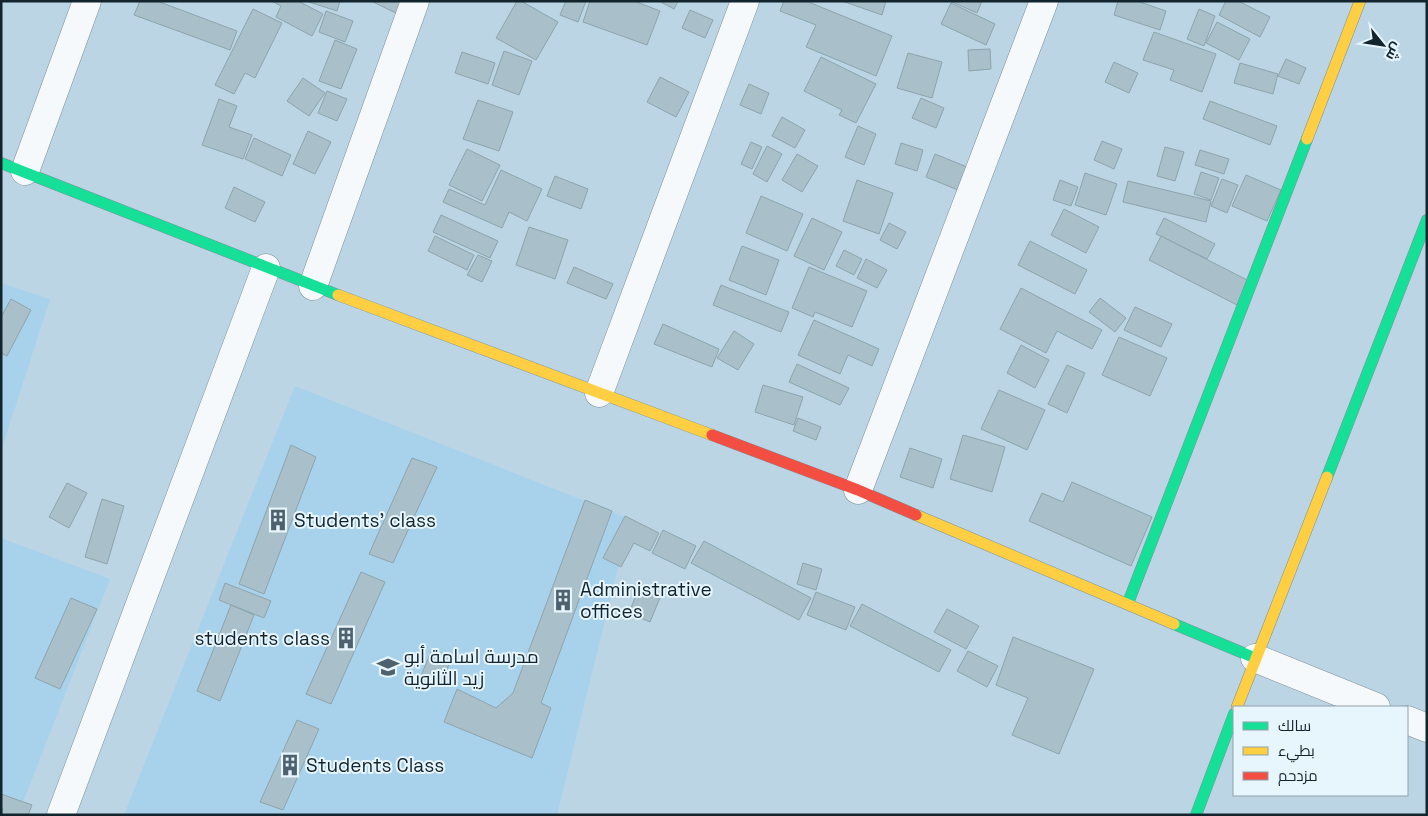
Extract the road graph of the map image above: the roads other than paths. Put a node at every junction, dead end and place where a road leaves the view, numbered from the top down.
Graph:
1 (88, 1) edge
2 (415, 1) edge
3 (745, 1) edge
4 (1044, 1) edge
5 (1359, 2) edge
6 (13, 167) edge
7 (1427, 220) edge
8 (266, 268) junction
9 (313, 286) junction
10 (598, 393) junction
11 (858, 490) junction
12 (1128, 603) junction
13 (1256, 658) junction
14 (1237, 706) edge
15 (1374, 706) edge
16 (1233, 717) edge
17 (1408, 720) edge
18 (1427, 728) edge
19 (61, 815) edge
20 (1196, 815) edge

1 - 6 street
2 - 9 street
3 - 10 street
4 - 11 street
5 - 12 street
6 - 8 street
7 - 13 street
8 - 9 street
8 - 19 street
9 - 10 street
10 - 11 street
11 - 12 street
12 - 13 street
13 - 14 street
13 - 15 street
16 - 20 street
17 - 18 street

